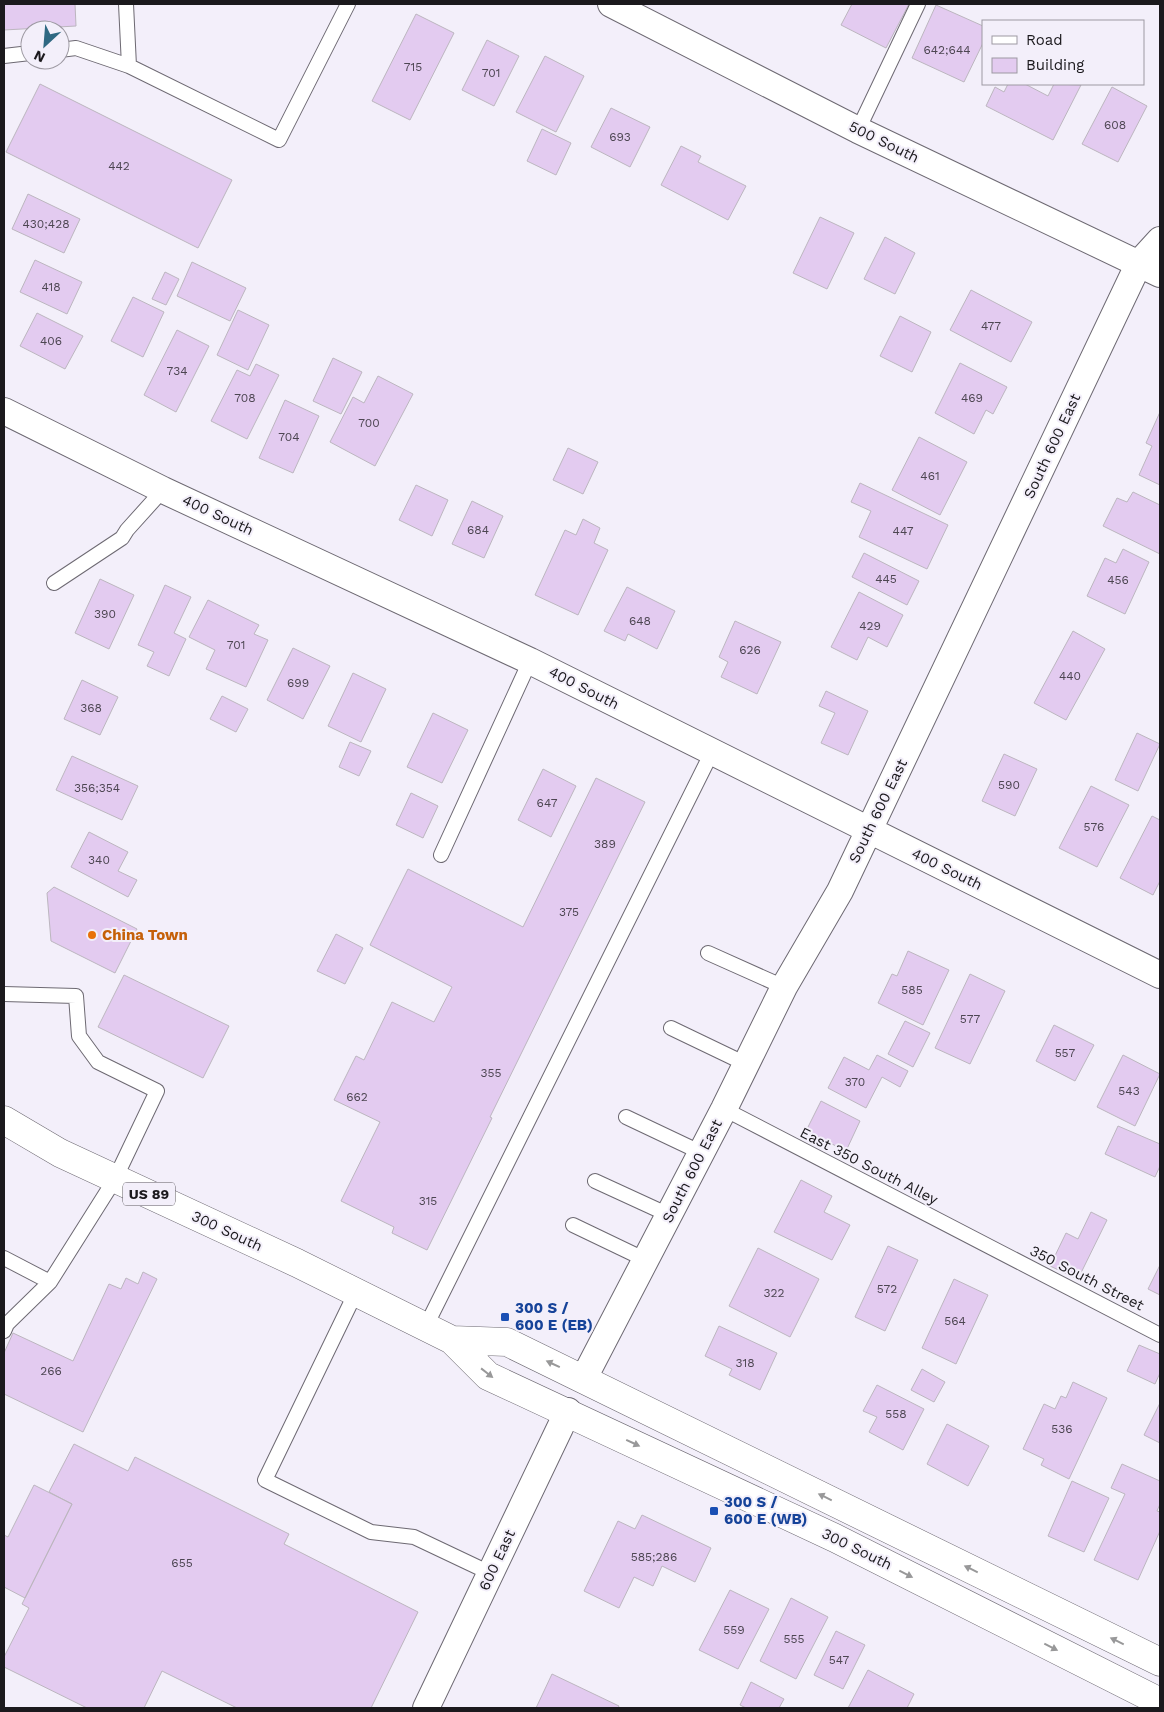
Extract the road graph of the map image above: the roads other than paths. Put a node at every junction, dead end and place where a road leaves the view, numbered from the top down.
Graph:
1 (126, 4) edge
2 (345, 4) edge
3 (611, 4) edge
4 (918, 4) edge
5 (70, 49) edge
6 (20, 54) edge
7 (4, 56) edge
8 (129, 66) junction
9 (858, 130) junction
10 (1160, 240) edge
11 (1150, 268) edge
12 (4, 411) edge
13 (163, 490) junction
14 (54, 583) dead end
15 (530, 661) junction
16 (712, 752) junction
17 (870, 831) junction
18 (441, 855) dead end
19 (708, 953) dead end
20 (1160, 975) edge
21 (784, 987) junction
22 (4, 994) edge
23 (671, 1028) dead end
24 (746, 1064) junction
25 (724, 1109) junction
26 (626, 1117) dead end
27 (4, 1120) edge
28 (702, 1153) junction
29 (115, 1178) junction
30 (595, 1181) dead end
31 (669, 1215) junction
32 (573, 1225) dead end
33 (998, 1250) joint
34 (4, 1258) edge
35 (646, 1260) junction
36 (50, 1282) junction
37 (356, 1292) junction
38 (426, 1326) junction
39 (4, 1331) edge
40 (1160, 1335) edge
41 (452, 1340) junction
42 (584, 1378) junction
43 (568, 1412) junction
44 (490, 1573) junction
45 (1158, 1657) edge
46 (1147, 1701) edge
47 (426, 1708) edge

1 - 8 lane
2 - 8 lane
3 - 9 street, 500 South
4 - 9 lane
5 - 8 lane
6 - 7 lane
9 - 11 street, 500 South
10 - 11 street, South 600 East
11 - 17 street, South 600 East
12 - 13 street, 400 South
13 - 14 lane
13 - 15 street, 400 South
15 - 16 street, 400 South
15 - 18 lane
16 - 17 street, 400 South
16 - 38 lane
17 - 20 street, 400 South
17 - 21 street, South 600 East
19 - 21 lane
21 - 24 street, South 600 East
22 - 29 lane
23 - 24 lane
24 - 25 street, South 600 East
25 - 28 street, South 600 East
25 - 33 lane, East 350 South Alley
26 - 28 lane
27 - 29 main road, 300 South / US 89
28 - 31 street, South 600 East
29 - 36 lane
29 - 37 main road, 300 South / US 89
30 - 31 lane
31 - 35 street, South 600 East
32 - 35 lane
33 - 40 lane, 350 South Street
34 - 36 lane
35 - 42 street, South 600 East
36 - 39 lane
37 - 38 main road, 300 South / US 89
37 - 44 lane
38 - 41 main road, 300 South / US 89
42 -> 41 main road, 300 South / US 89
41 -> 43 main road, 300 South / US 89
45 -> 42 main road, 300 South / US 89
43 - 44 street, 600 East
43 -> 46 main road, 300 South / US 89
44 - 47 street, 600 East

